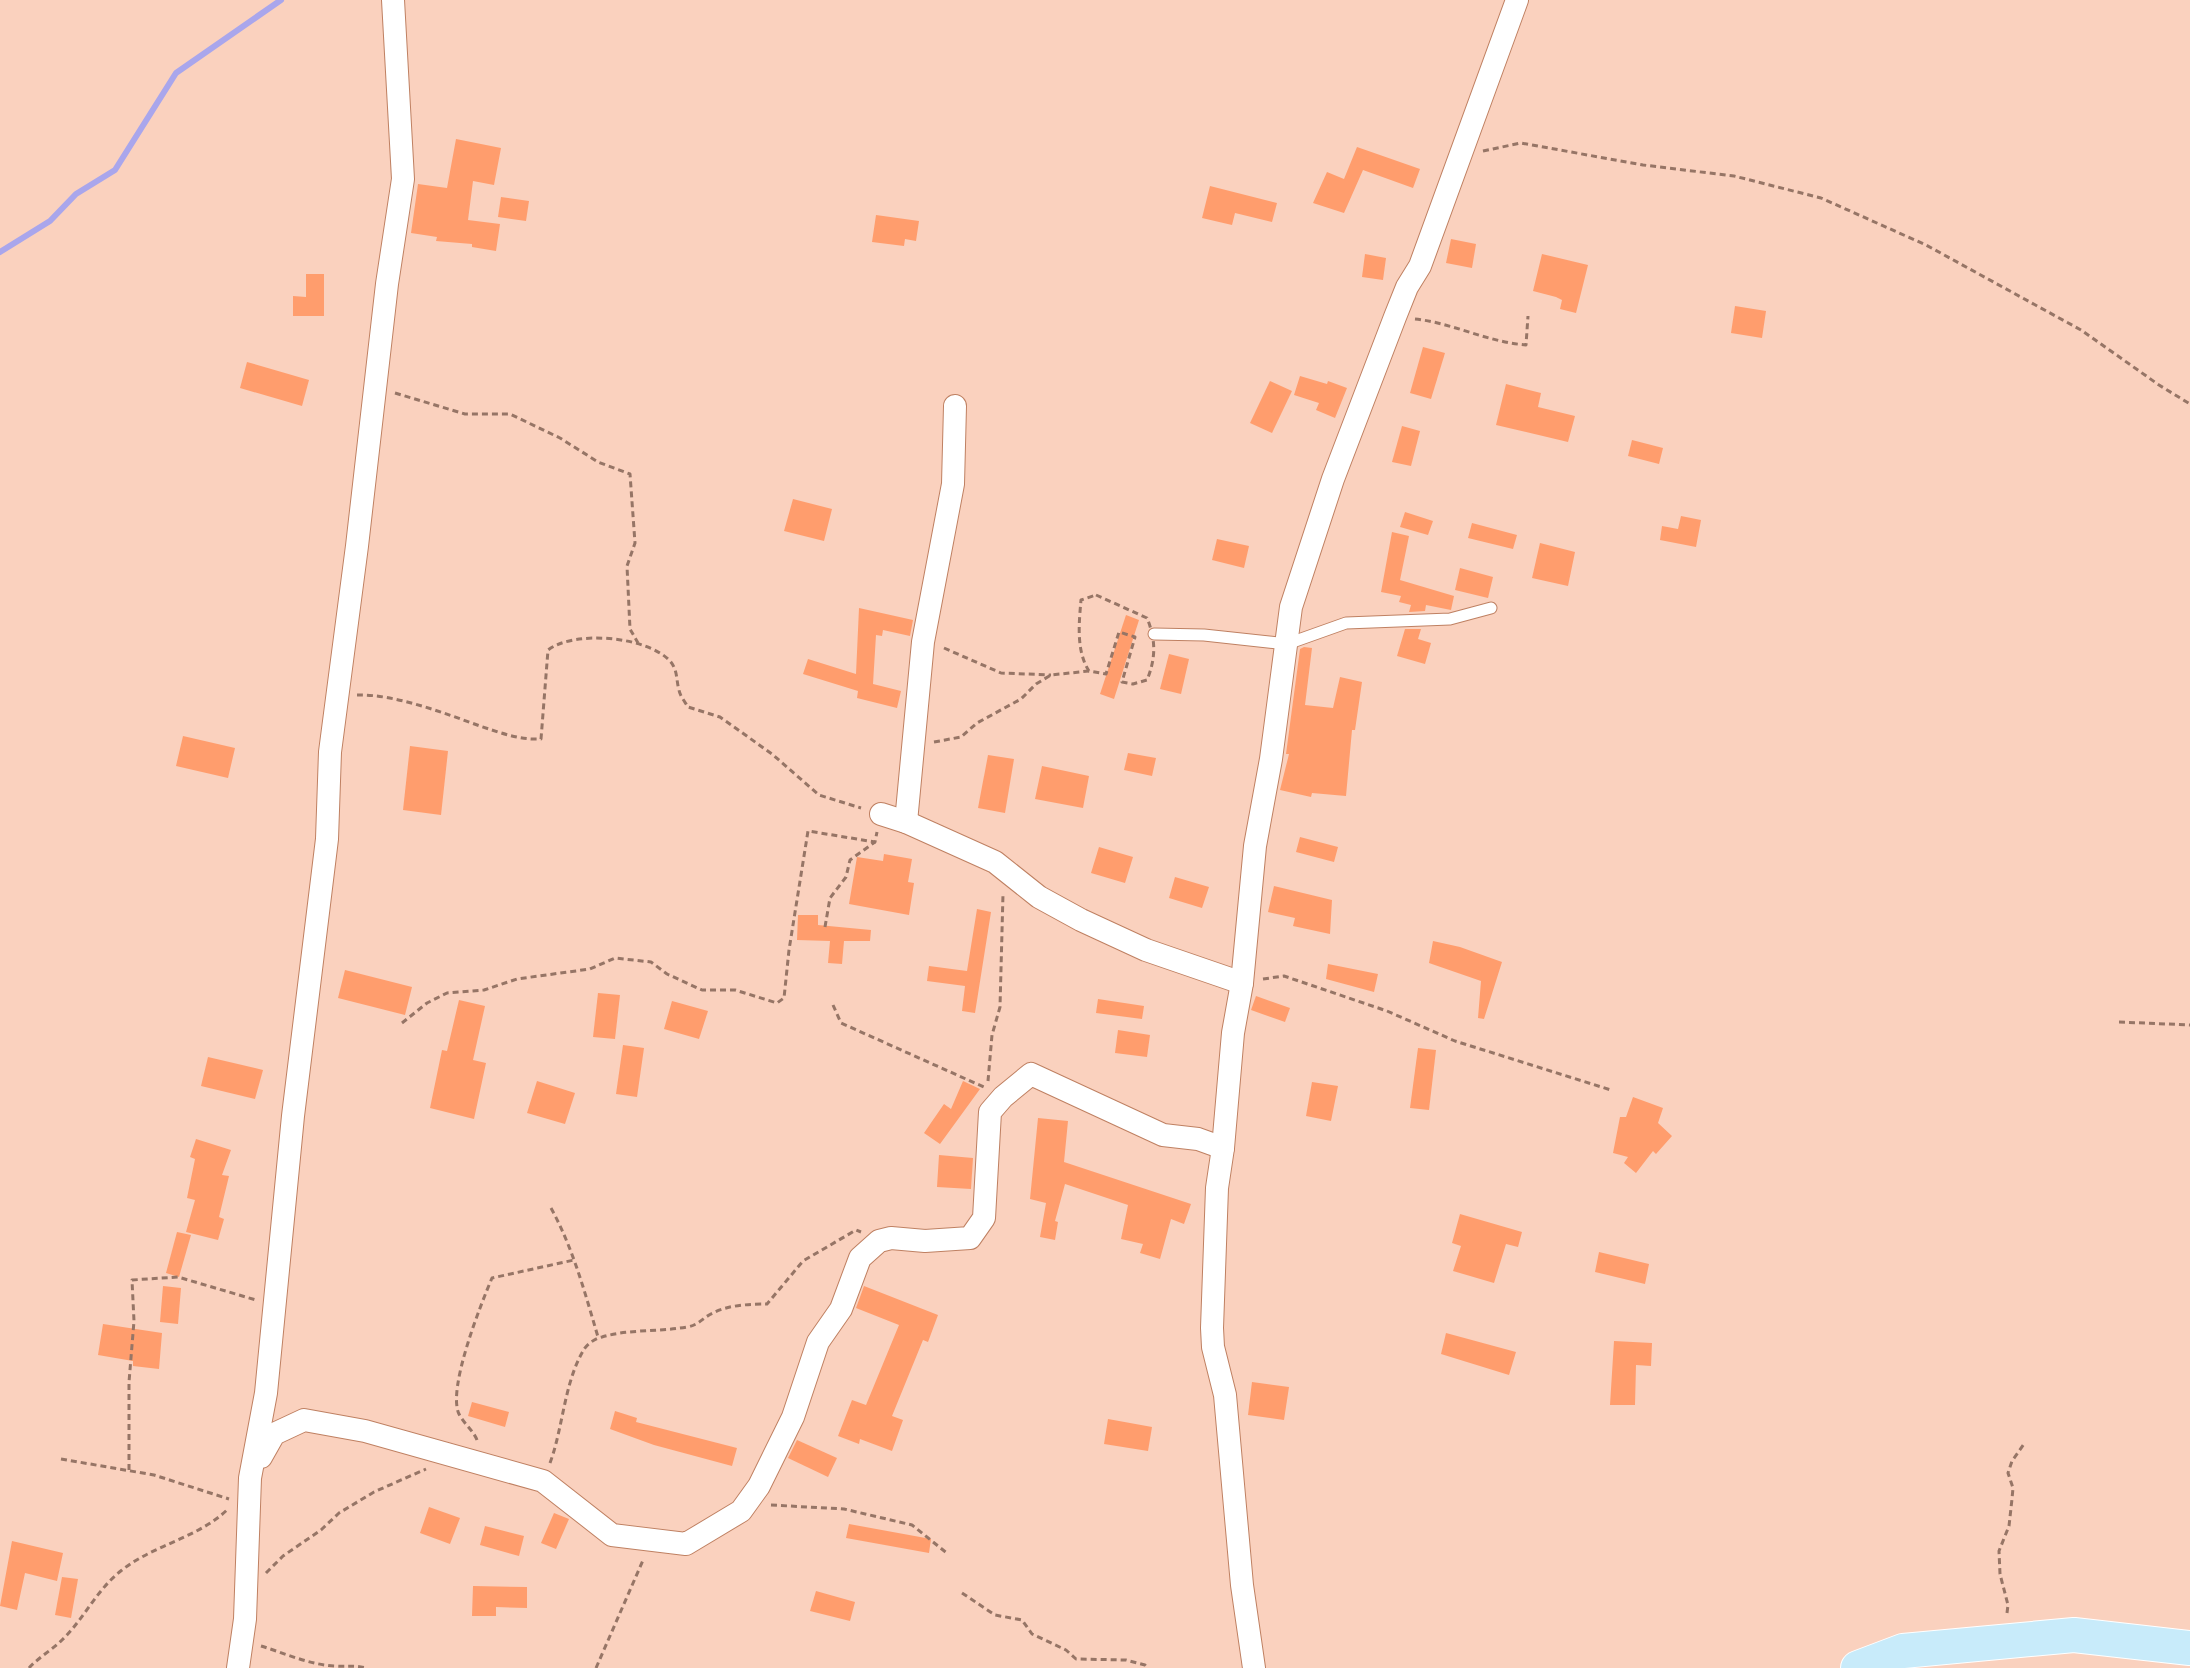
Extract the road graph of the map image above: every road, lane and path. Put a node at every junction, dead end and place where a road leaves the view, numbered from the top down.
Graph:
1 (393, 0) edge
2 (1517, 0) edge
3 (1456, 166) junction
4 (1528, 316) dead end
5 (1395, 317) junction
6 (377, 387) junction
7 (2190, 404) edge
8 (955, 406) dead end
9 (1491, 608) dead end
10 (1154, 634) junction
11 (923, 642) junction
12 (638, 644) junction
13 (1287, 644) junction
14 (1089, 671) junction
15 (1051, 675) junction
16 (337, 696) junction
17 (911, 769) junction
18 (881, 814) junction
19 (906, 822) junction
20 (875, 842) junction
21 (995, 862) junction
22 (825, 927) dead end
23 (1284, 976) dead end
24 (1242, 983) junction
25 (833, 1005) dead end
26 (2119, 1022) dead end
27 (402, 1023) dead end
28 (2190, 1025) edge
29 (1611, 1090) dead end
30 (1223, 1148) junction
31 (551, 1208) dead end
32 (879, 1241) junction
33 (574, 1260) junction
34 (275, 1306) junction
35 (598, 1337) junction
36 (2024, 1444) dead end
37 (455, 1456) junction
38 (61, 1459) dead end
39 (482, 1464) junction
40 (129, 1470) junction
41 (250, 1478) junction
42 (543, 1481) junction
43 (741, 1511) junction
44 (656, 1540) junction
45 (948, 1554) dead end
46 (246, 1579) junction
47 (962, 1593) dead end
48 (2006, 1622) dead end
49 (241, 1644) junction
50 (2190, 1648) edge
51 (29, 1668) edge
52 (238, 1668) edge
53 (366, 1668) edge
54 (596, 1668) edge
55 (1148, 1668) edge
56 (1254, 1668) edge
57 (1858, 1668) edge

1 - 6 street
2 - 3 street
3 - 5 street
3 - 7 path
4 - 5 path
5 - 13 street
6 - 12 path
6 - 16 street
8 - 11 street
9 - 13 lane
10 - 13 lane
10 - 14 path
10 - 14 path
11 - 15 path
11 - 17 street
12 - 16 path
12 - 18 path
13 - 24 street
14 - 15 path
15 - 17 path
16 - 34 street
17 - 19 street
18 - 19 street
18 - 20 path
19 - 21 street
20 - 22 path
20 - 27 path
21 - 24 street
21 - 25 path
23 - 29 path
24 - 30 street
26 - 28 path
30 - 32 street
30 - 56 street
31 - 33 path
32 - 35 path
32 - 43 street
33 - 35 path
33 - 39 path
34 - 40 path
34 - 41 street
35 - 42 path
36 - 48 path
37 - 39 street
37 - 41 street
37 - 46 path
38 - 40 path
39 - 42 street
40 - 51 path
41 - 46 street
42 - 44 street
43 - 44 street
43 - 45 path
44 - 54 path
46 - 49 street
47 - 55 path
49 - 52 street
49 - 53 path
50 - 57 main road

